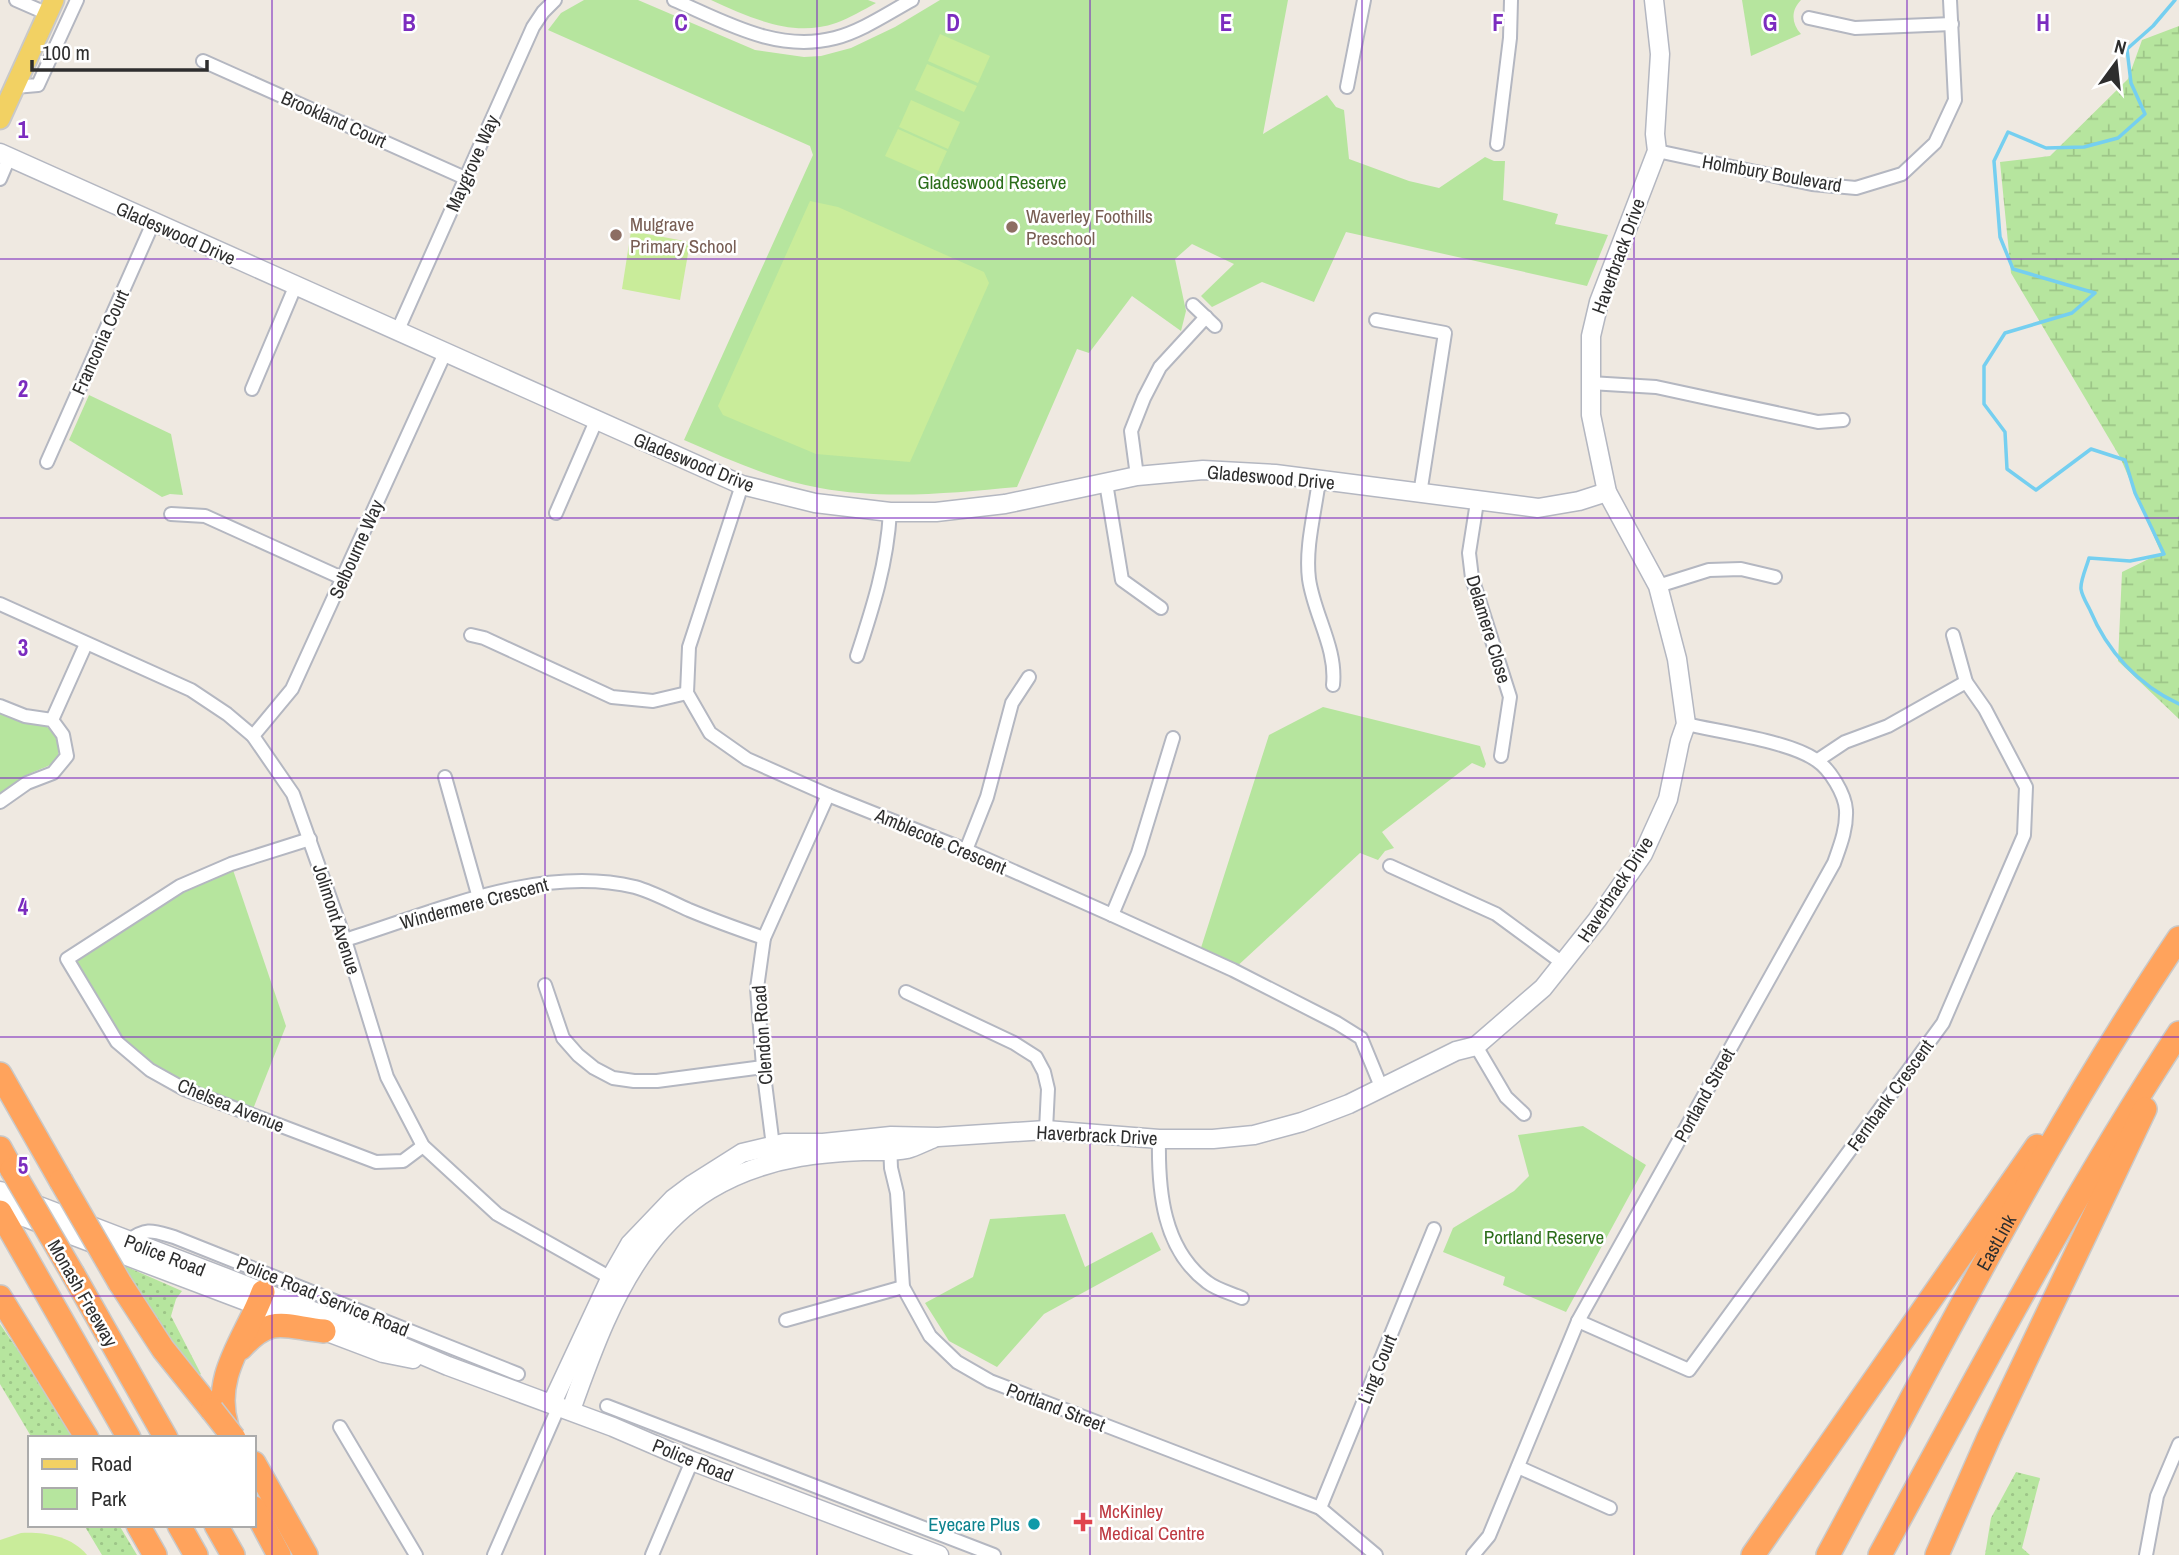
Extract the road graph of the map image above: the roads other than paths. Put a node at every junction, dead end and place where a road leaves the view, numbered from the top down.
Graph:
1 (16, 0) edge
2 (77, 0) edge
3 (555, 0) edge
4 (674, 0) edge
5 (912, 0) edge
6 (1364, 0) edge
7 (1511, 0) edge
8 (1654, 0) edge
9 (1950, 0) edge
10 (51, 7) edge
11 (1809, 18) dead end
12 (1952, 24) junction
13 (203, 61) dead end
14 (1347, 87) dead end
15 (15, 88) junction
16 (0, 119) edge
17 (1497, 144) dead end
18 (1657, 151) junction
19 (5, 155) edge
20 (465, 178) junction
21 (0, 179) edge
22 (153, 223) junction
23 (295, 287) junction
24 (1193, 305) dead end
25 (1376, 320) dead end
26 (397, 332) junction
27 (445, 353) junction
28 (1590, 383) junction
29 (252, 389) dead end
30 (1843, 420) dead end
31 (596, 421) junction
32 (47, 462) dead end
33 (1137, 476) junction
34 (1319, 480) junction
35 (1106, 483) junction
36 (741, 485) junction
37 (1607, 492) junction
38 (1420, 494) junction
39 (1477, 502) junction
40 (890, 512) junction
41 (556, 513) dead end
42 (171, 514) dead end
43 (1775, 577) dead end
44 (342, 578) junction
45 (1658, 586) junction
46 (0, 604) edge
47 (1161, 608) dead end
48 (471, 635) dead end
49 (1953, 635) dead end
50 (86, 644) junction
51 (857, 656) dead end
52 (1029, 677) dead end
53 (1966, 682) junction
54 (1333, 685) dead end
55 (687, 693) junction
56 (0, 706) edge
57 (52, 720) junction
58 (1686, 724) junction
59 (253, 736) junction
60 (1173, 738) dead end
61 (1501, 756) dead end
62 (1818, 760) junction
63 (445, 777) dead end
64 (828, 795) junction
65 (0, 802) edge
66 (310, 838) junction
67 (966, 850) junction
68 (1390, 866) dead end
69 (479, 898) junction
70 (1112, 915) junction
71 (764, 938) junction
72 (2179, 938) edge
73 (345, 940) junction
74 (1564, 964) junction
75 (545, 985) dead end
76 (906, 992) dead end
77 (2120, 1029) junction
78 (2179, 1033) edge
79 (2179, 1040) edge
80 (1476, 1046) junction
81 (763, 1067) junction
82 (0, 1074) edge
83 (1381, 1089) junction
84 (1524, 1114) dead end
85 (1046, 1130) junction
86 (1159, 1139) junction
87 (890, 1143) junction
88 (423, 1146) junction
89 (0, 1148) edge
90 (774, 1153) junction
91 (0, 1191) edge
92 (0, 1210) edge
93 (1434, 1229) dead end
94 (128, 1241) junction
95 (617, 1282) junction
96 (903, 1287) junction
97 (0, 1297) edge
98 (1242, 1298) dead end
99 (261, 1299) junction
100 (786, 1320) dead end
101 (1578, 1321) junction
102 (324, 1331) junction
103 (454, 1348) junction
104 (447, 1366) junction
105 (229, 1368) junction
106 (518, 1374) dead end
107 (560, 1406) junction
108 (607, 1406) dead end
109 (340, 1427) dead end
110 (86, 1436) edge
111 (128, 1436) edge
112 (165, 1436) edge
113 (231, 1436) edge
114 (231, 1436) edge
115 (2179, 1444) edge
116 (692, 1461) junction
117 (257, 1466) edge
118 (1518, 1467) junction
119 (770, 1469) junction
120 (762, 1488) junction
121 (1320, 1508) junction
122 (1610, 1508) dead end
123 (256, 1512) edge
124 (139, 1527) edge
125 (180, 1527) edge
126 (217, 1527) edge
127 (155, 1555) edge
128 (196, 1555) edge
129 (233, 1555) edge
130 (279, 1555) edge
131 (306, 1555) edge
132 (416, 1555) edge
133 (494, 1555) edge
134 (652, 1555) edge
135 (939, 1555) edge
136 (994, 1555) edge
137 (1376, 1555) edge
138 (1473, 1555) edge
139 (1753, 1555) edge
140 (1828, 1555) edge
141 (1880, 1555) edge
142 (1937, 1555) edge
143 (2146, 1555) edge

1 - 10 street
2 - 15 street
3 - 20 street, Maygrove Way
4 - 5 street
6 - 14 street
7 - 17 street
8 - 18 street, Haverbrack Drive
9 - 12 street, Holmbury Boulevard
10 - 15 main road
11 - 12 street
12 - 18 street, Holmbury Boulevard
13 - 20 street, Brookland Court
15 - 16 main road
18 - 28 street, Haverbrack Drive
19 - 21 street
19 - 22 street, Gladeswood Drive
20 - 26 street, Maygrove Way
22 - 23 street, Gladeswood Drive
22 - 32 street, Franconia Court
23 - 26 street, Gladeswood Drive
23 - 29 street
24 - 33 street
25 - 38 street
26 - 27 street, Gladeswood Drive
27 - 31 street, Gladeswood Drive
27 - 44 street, Selbourne Way
28 - 30 street
28 - 37 street, Haverbrack Drive
31 - 36 street, Gladeswood Drive
31 - 41 street
33 - 34 street, Gladeswood Drive
33 - 35 street, Gladeswood Drive
34 - 38 street, Gladeswood Drive
34 - 54 street
35 - 40 street, Gladeswood Drive
35 - 47 street
36 - 40 street, Gladeswood Drive
36 - 55 street
37 - 39 street, Gladeswood Drive
37 - 45 street, Haverbrack Drive
38 - 39 street, Gladeswood Drive
39 - 61 street, Delamere Close
40 - 51 street
42 - 44 street
43 - 45 street
44 - 59 street, Selbourne Way
45 - 58 street, Haverbrack Drive
46 - 50 street, Jolimont Avenue
48 - 55 street
49 - 53 street, Fernbank Crescent
50 - 57 street
50 - 59 street, Jolimont Avenue
52 - 67 street
53 - 62 street
53 - 101 street, Fernbank Crescent
55 - 64 street, Amblecote Crescent
56 - 57 street
57 - 65 street
58 - 62 street
58 - 74 street, Haverbrack Drive
59 - 66 street, Jolimont Avenue
60 - 70 street
62 - 101 street, Portland Street
63 - 69 street
64 - 67 street, Amblecote Crescent
64 - 71 street, Clendon Road
66 - 73 street, Jolimont Avenue
66 - 88 street, Chelsea Avenue
67 - 70 street, Amblecote Crescent
68 - 74 street
69 - 71 street, Windermere Crescent
69 - 73 street, Windermere Crescent
70 - 83 street, Amblecote Crescent
71 - 81 street, Clendon Road
72 - 77 highway, EastLink
73 - 88 street, Jolimont Avenue
74 - 80 street, Haverbrack Drive
75 - 81 street
76 - 85 street
77 - 139 highway
77 - 140 highway, EastLink
78 - 141 highway
79 - 142 highway
80 - 83 street, Haverbrack Drive
80 - 84 street
81 - 90 street, Clendon Road
82 - 113 highway, bridge
83 - 86 street, Haverbrack Drive
85 - 86 street, Haverbrack Drive
85 - 87 street, Haverbrack Drive
86 - 98 street
87 - 90 street, Haverbrack Drive
87 - 96 street, Portland Street
88 - 95 street, Jolimont Avenue
89 - 112 highway, Monash Freeway, bridge
90 - 95 street, Haverbrack Drive
91 - 94 street, Police Road
92 - 99 street, Police Road
92 - 111 highway, Monash Freeway
93 - 121 street, Ling Court
94 - 99 street, Police Road
94 - 103 street, Police Road Service Road
95 - 107 street, Haverbrack Drive
96 - 100 street
96 - 121 street, Portland Street
97 - 110 highway
99 - 102 street, Police Road
99 - 104 street, Police Road
99 - 105 highway
101 - 118 street, Portland Street
102 - 104 street, Police Road
102 - 105 highway
103 - 104 street
103 - 106 street, Police Road Service Road
104 - 107 street, Police Road
105 - 114 highway
107 - 116 street, Police Road
107 - 133 street
108 - 119 street
109 - 132 street
115 - 143 street
116 - 120 street, Police Road
116 - 134 street
117 - 131 highway
118 - 122 street
118 - 138 street, Portland Street
119 - 120 street
119 - 136 street
120 - 135 street, Police Road
121 - 137 street, Portland Street
123 - 130 highway
124 - 127 highway
125 - 128 highway
126 - 129 highway

